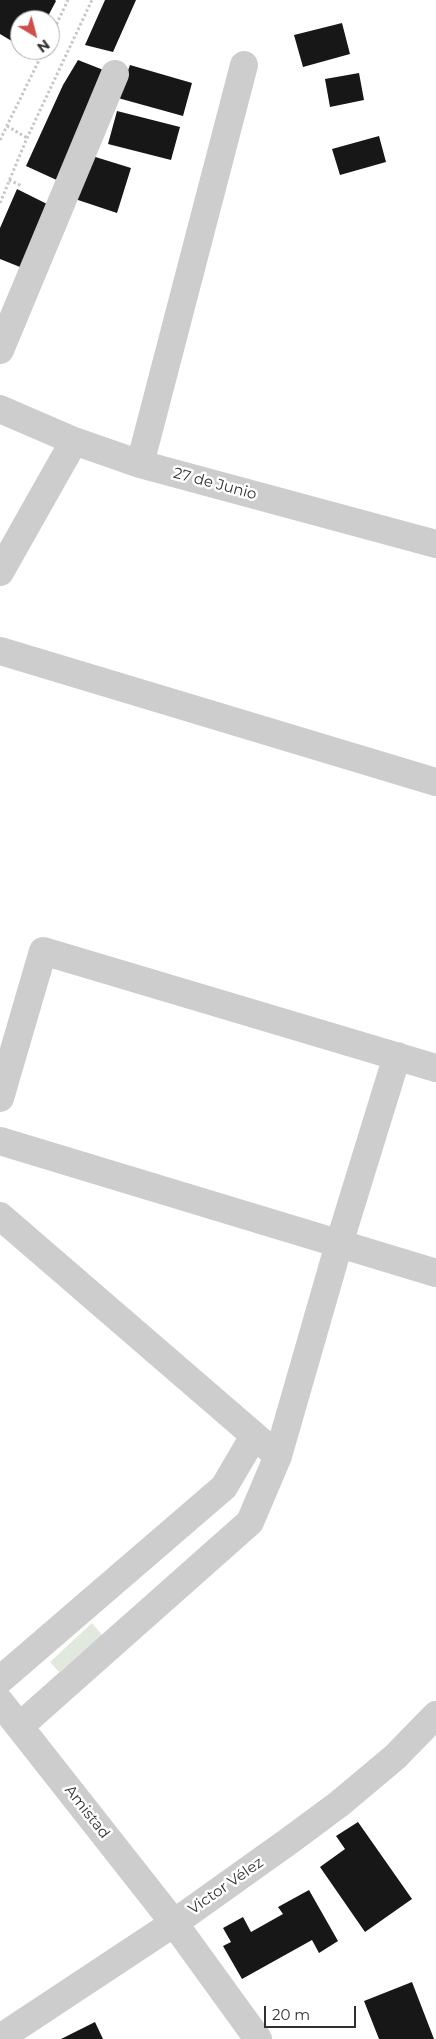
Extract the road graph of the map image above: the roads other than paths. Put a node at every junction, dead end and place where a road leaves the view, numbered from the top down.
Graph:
1 (244, 65) dead end
2 (115, 74) dead end
3 (0, 350) edge
4 (0, 409) edge
5 (74, 441) junction
6 (140, 464) junction
7 (436, 544) edge
8 (0, 572) edge
9 (0, 652) edge
10 (436, 782) edge
11 (397, 1056) junction
12 (436, 1068) edge
13 (0, 1098) edge
14 (0, 1141) edge
15 (0, 1216) edge
16 (339, 1244) junction
17 (436, 1273) edge
18 (254, 1436) junction
19 (278, 1456) junction
20 (0, 1680) edge
21 (0, 1702) edge
22 (436, 1715) edge
23 (20, 1726) junction
24 (174, 1923) junction
25 (0, 2038) edge
26 (258, 2039) edge

1 - 6 street
2 - 3 street
4 - 5 street, 27 de Junio
5 - 6 street, 27 de Junio
5 - 8 street
6 - 7 street, 27 de Junio
9 - 10 street
11 - 12 street
11 - 13 street
11 - 16 street
14 - 16 street
15 - 18 street
16 - 17 street
16 - 19 street
18 - 19 street
18 - 20 street
19 - 23 street
21 - 23 street, Amistad
22 - 24 street, Victor Vélez
23 - 24 street, Amistad
24 - 25 street, Victor Vélez
24 - 26 street, Amistad

